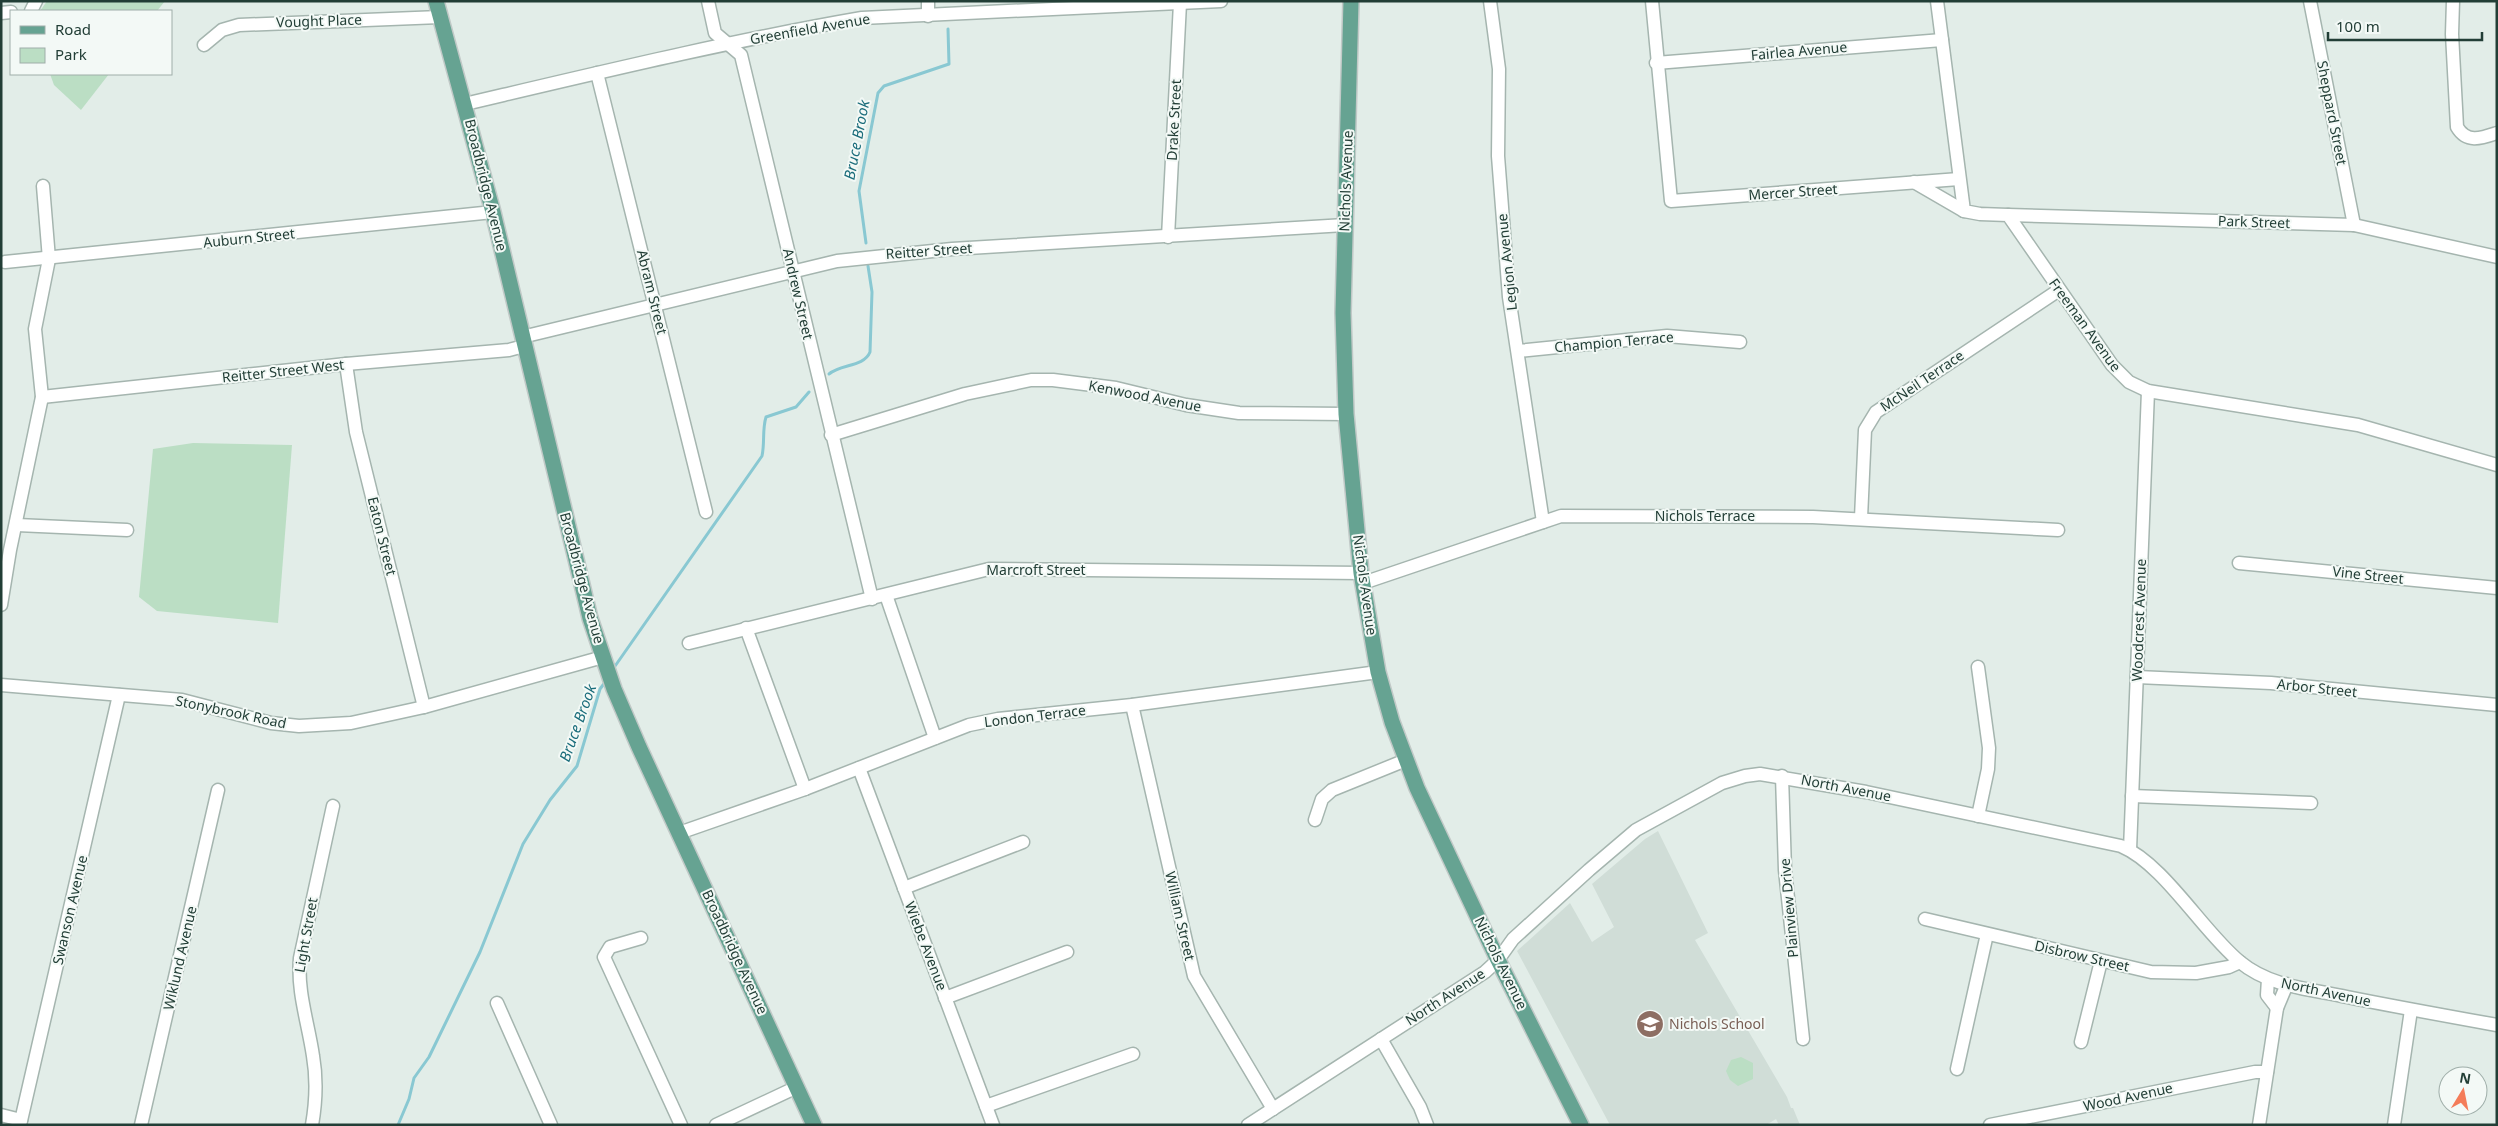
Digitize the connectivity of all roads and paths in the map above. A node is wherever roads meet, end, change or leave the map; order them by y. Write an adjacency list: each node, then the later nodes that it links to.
1 (436, 1): 14 (main road, Broadbridge Avenue)
2 (708, 1): 16 (street, Andrew Street)
3 (928, 1): 13 (street)
4 (1221, 1): 12 (street, Greenfield Avenue)
5 (1351, 1): 28 (main road, Nichols Avenue)
6 (1490, 1): 39 (street, Legion Avenue)
7 (1652, 1): 18 (street)
8 (1937, 1): 15 (street)
9 (2310, 1): 29 (street, Sheppard Street)
10 (2453, 1): 21 (street)
11 (1130, 3): 12 (street, Greenfield Avenue); 13 (street, Greenfield Avenue)
12 (1180, 3): 30 (street, Drake Street)
13 (928, 16): 16 (street, Greenfield Avenue)
14 (440, 17): 17 (street, Vought Place); 20 (main road, Broadbridge Avenue)
15 (1942, 40): 18 (street, Fairlea Avenue); 22 (street)
16 (729, 44): 19 (street, Greenfield Avenue); 34 (street, Andrew Street)
17 (204, 45)
18 (1656, 63): 23 (street, Mercer Street)
19 (596, 73): 20 (street, Greenfield Avenue); 36 (street, Abram Street)
20 (465, 104): 26 (main road, Broadbridge Avenue)
21 (2497, 133)
22 (1959, 179): 23 (street, Mercer Street); 25 (street)
23 (1914, 182): 25 (street)
24 (43, 186): 32 (street)
25 (1964, 211): 27 (street)
26 (493, 212): 32 (street, Auburn Street); 37 (main road, Broadbridge Avenue)
27 (2008, 215): 29 (street, Park Street); 35 (street, Freeman Avenue)
28 (1345, 224): 30 (street, Reitter Street); 43 (main road, Nichols Avenue)
29 (2354, 225): 31 (street, Park Street)
30 (1168, 237): 34 (street, Reitter Street)
31 (2497, 257)
32 (49, 259): 33 (street, Auburn Street); 42 (street)
33 (6, 262)
34 (793, 272): 36 (street, Reitter Street); 44 (street, Andrew Street)
35 (2059, 290): 41 (street, Freeman Avenue); 47 (street, McNeil Terrace)
36 (656, 304): 37 (street, Reitter Street); 46 (street, Abram Street)
37 (523, 342): 40 (street, Reitter Street West); 60 (main road, Broadbridge Avenue)
38 (1740, 342): 39 (street, Champion Terrace)
39 (1518, 351): 48 (street, Legion Avenue)
40 (346, 364): 42 (street, Reitter Street West); 68 (street, Eaton Street)
41 (2148, 391): 45 (street, Freeman Avenue); 63 (street, Woodcrest Avenue)
42 (42, 397): 49 (street)
43 (1346, 414): 44 (street, Kenwood Avenue); 53 (main road, Nichols Avenue)
44 (831, 435): 56 (street, Andrew Street)
45 (2497, 465)
46 (706, 512)
47 (1861, 518): 48 (street, Nichols Terrace); 51 (street, Nichols Terrace)
48 (1542, 522): 53 (street, Nichols Terrace)
49 (17, 524): 50 (street); 57 (street)
50 (127, 530)
51 (2058, 530)
52 (2239, 563): 54 (street, Vine Street)
53 (1362, 578): 55 (street, Marcroft Street); 62 (main road, Nichols Avenue)
54 (2497, 588)
55 (886, 596): 56 (street, Marcroft Street); 69 (street)
56 (872, 599): 58 (street, Marcroft Street)
57 (1, 605)
58 (746, 628): 59 (street, Marcroft Street); 73 (street)
59 (689, 643)
60 (604, 662): 68 (street, Stonybrook Road); 80 (main road, Broadbridge Avenue)
61 (1978, 667): 78 (street)
62 (1378, 672): 66 (street, London Terrace); 70 (main road, Nichols Avenue)
63 (2136, 677): 67 (street, Arbor Street); 75 (street, Woodcrest Avenue)
64 (1, 686): 65 (street, Stonybrook Road)
65 (119, 694): 68 (street, Stonybrook Road); 108 (street, Swanson Avenue)
66 (1132, 704): 69 (street, London Terrace); 106 (street, William Street)
67 (2497, 705)
68 (424, 707)
69 (936, 738): 71 (street, London Terrace)
70 (1406, 760): 79 (street); 88 (main road, Nichols Avenue)
71 (859, 768): 73 (street, London Terrace); 83 (street, Wiebe Avenue)
72 (1782, 776): 78 (street, North Avenue); 88 (street, North Avenue); 99 (street, Plainview Drive)
73 (806, 788): 80 (street, London Terrace)
74 (218, 790): 109 (street, Wiklund Avenue)
75 (2132, 796): 76 (street); 82 (street, Woodcrest Avenue)
76 (2311, 803)
77 (333, 806): 110 (street, Light Street)
78 (1978, 816): 82 (street, North Avenue)
79 (1315, 820)
80 (679, 833): 104 (main road, Broadbridge Avenue)
81 (1023, 842): 83 (street)
82 (2130, 850): 90 (street, North Avenue)
83 (904, 888): 93 (street, Wiebe Avenue)
84 (1925, 919): 85 (street, Disbrow Street)
85 (1987, 934): 89 (street, Disbrow Street); 102 (street)
86 (641, 938): 112 (street)
87 (1067, 952): 93 (street)
88 (1498, 960): 98 (street, North Avenue); 118 (main road, Nichols Avenue)
89 (2101, 961): 90 (street, Disbrow Street); 100 (street)
90 (2240, 962): 91 (street, North Avenue)
91 (2268, 979): 92 (street, North Avenue); 95 (street)
92 (2287, 984): 95 (street); 96 (street, North Avenue)
93 (946, 998): 105 (street, Wiebe Avenue)
94 (497, 1003): 111 (street)
95 (2277, 1008): 103 (street)
96 (2411, 1010): 97 (street, North Avenue); 121 (street)
97 (2497, 1025)
98 (1382, 1039): 106 (street, North Avenue); 117 (street)
99 (1803, 1039)
100 (2082, 1042)
101 (1134, 1054): 105 (street)
102 (1957, 1069)
103 (2267, 1072): 119 (street, Wood Avenue); 120 (street)
104 (797, 1087): 113 (street); 114 (main road, Broadbridge Avenue)
105 (986, 1106): 115 (street, Wiebe Avenue)
106 (1273, 1109): 116 (street, North Avenue)
107 (1, 1115): 108 (street)
108 (21, 1122)
109 (141, 1125)
110 (312, 1125)
111 (551, 1125)
112 (681, 1125)
113 (716, 1125)
114 (814, 1125)
115 (993, 1125)
116 (1248, 1125)
117 (1426, 1125)
118 (1581, 1125)
119 (1990, 1125)
120 (2259, 1125)
121 (2394, 1125)

